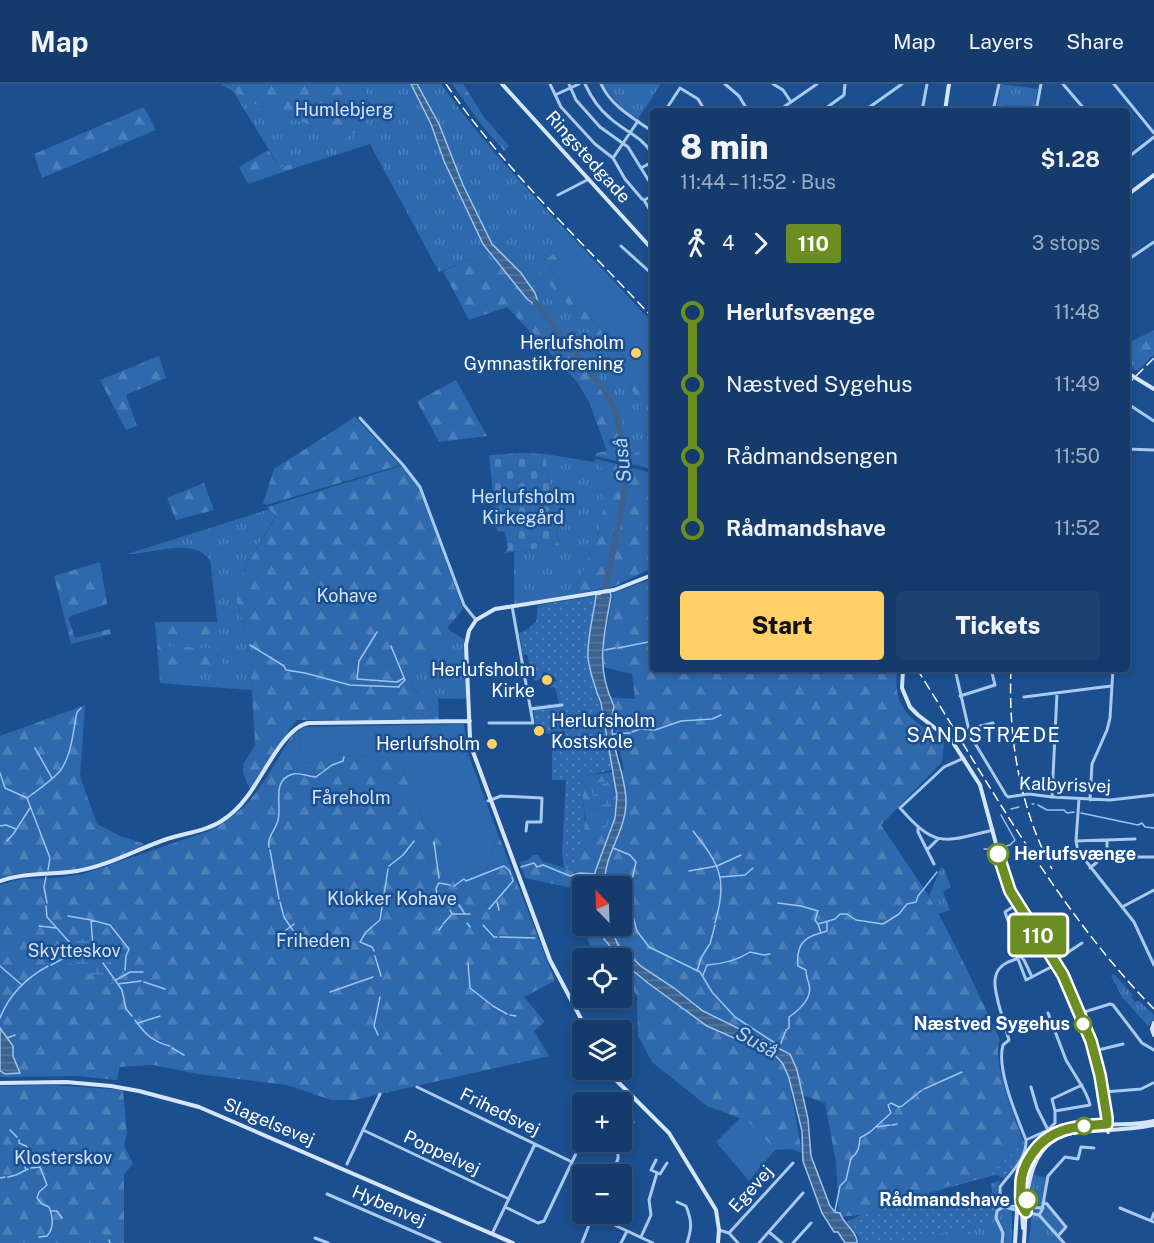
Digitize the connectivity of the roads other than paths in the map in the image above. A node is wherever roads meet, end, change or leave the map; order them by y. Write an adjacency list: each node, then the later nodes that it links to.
1 (502, 84): 42 (street, Ringstedgade)
2 (550, 84): 18 (street)
3 (579, 84): 17 (street)
4 (585, 84): 33 (street)
5 (601, 84): 31 (street)
6 (725, 84): 22 (street)
7 (774, 84): 19 (street)
8 (817, 84): 19 (street)
9 (845, 84): 24 (street)
10 (902, 84): 25 (street)
11 (927, 84): 26 (street)
12 (949, 84): 27 (street)
13 (999, 84): 28 (street)
14 (1041, 84): 29 (street)
15 (1063, 84): 30 (street)
16 (1114, 84): 34 (street)
17 (569, 86): 18 (street); 35 (street)
18 (555, 95): 38 (street)
19 (791, 102): 23 (street)
20 (666, 108): 21 (street)
21 (703, 108)
22 (746, 108)
23 (784, 108)
24 (826, 108)
25 (871, 108)
26 (923, 108)
27 (945, 108)
28 (994, 108)
29 (1037, 108)
30 (1083, 108)
31 (638, 121): 32 (street); 33 (street)
32 (650, 130)
33 (631, 133): 35 (street); 36 (street)
34 (1154, 135): 37 (street)
35 (623, 144): 38 (street); 40 (street)
36 (650, 150)
37 (1130, 156)
38 (614, 158): 47 (street)
39 (650, 163): 40 (street)
40 (641, 168): 43 (street)
41 (1154, 175): 44 (street)
42 (589, 179): 45 (street); 51 (street, Ringstedgade)
43 (650, 183)
44 (1130, 193)
45 (558, 195)
46 (650, 199): 47 (street)
47 (645, 202): 48 (street)
48 (650, 211)
49 (1154, 242): 52 (street)
50 (621, 246): 53 (street)
51 (650, 247)
52 (1130, 258)
53 (650, 272)
54 (1130, 374): 55 (street)
55 (1154, 389)
56 (1130, 405): 58 (street)
57 (360, 418): 63 (street)
58 (1154, 421)
59 (1130, 449): 60 (street)
60 (1154, 450)
61 (650, 575): 62 (street)
62 (512, 606): 63 (street); 73 (street)
63 (476, 620): 74 (street)
64 (903, 672): 78 (street)
65 (956, 672): 70 (street, Kalbyrisvej)
66 (993, 672): 70 (street)
67 (1113, 672): 68 (street)
68 (1112, 686): 69 (street); 83 (street)
69 (1057, 693): 71 (street); 80 (street)
70 (960, 696): 77 (street, Kalbyrisvej)
71 (1024, 697)
72 (562, 705): 73 (street)
73 (531, 709): 75 (street)
74 (470, 722): 82 (street); 96 (street)
75 (489, 723)
76 (993, 723): 77 (street)
77 (968, 729): 80 (street, Kalbyrisvej)
78 (963, 758): 84 (street); 86 (street)
79 (1154, 795): 83 (street, Kalbyrisvej)
80 (1052, 798): 81 (street, Kalbyrisvej)
81 (1079, 799): 83 (street, Kalbyrisvej); 90 (street)
82 (490, 800): 85 (street); 108 (street)
83 (1090, 800)
84 (918, 828): 87 (street); 91 (street)
85 (526, 831)
86 (993, 831): 87 (street); 98 (street)
87 (938, 838): 91 (street)
88 (1135, 839): 89 (street)
89 (1107, 840): 90 (street); 92 (street)
90 (1076, 841): 95 (street)
91 (927, 850): 94 (street)
92 (1107, 857): 93 (street); 95 (street)
93 (1154, 857)
94 (934, 864)
95 (1090, 868): 99 (street)
96 (0, 881)
97 (1154, 890): 99 (street)
98 (1017, 904): 101 (street); 102 (street)
99 (1122, 907): 103 (street)
100 (1082, 943): 102 (street)
101 (1019, 957): 105 (street); 105 (street); 129 (street)
102 (1056, 962): 104 (street); 105 (street)
103 (1154, 965)
104 (1063, 975): 107 (street); 111 (street)
105 (1032, 977)
106 (1048, 1013): 118 (street)
107 (1081, 1013): 111 (street); 113 (street)
108 (582, 1020)
109 (1154, 1023): 110 (street)
110 (1154, 1035)
111 (1091, 1041): 114 (street)
112 (1123, 1044): 114 (street)
113 (1154, 1050)
114 (1094, 1051): 121 (street)
115 (615, 1080): 154 (street)
116 (0, 1083): 158 (street, Slagelsevej)
117 (1153, 1083): 121 (street)
118 (1082, 1085): 123 (street); 123 (street)
119 (417, 1087): 130 (street, Frihedsvej)
120 (1031, 1088): 127 (street)
121 (1104, 1092): 125 (street)
122 (380, 1095): 126 (street)
123 (1055, 1111): 127 (street)
124 (1154, 1123): 125 (street); 128 (street)
125 (1107, 1124): 128 (street); 147 (street)
126 (363, 1130): 137 (street); 141 (street, Poppelvej)
127 (1048, 1130): 129 (street)
128 (1108, 1131): 147 (street)
129 (1026, 1140): 145 (street)
130 (535, 1144): 134 (street, Frihedsvej); 141 (street)
131 (1094, 1148): 143 (street)
132 (577, 1152): 134 (street)
133 (656, 1160): 138 (street)
134 (572, 1162): 144 (street)
135 (667, 1163): 138 (street)
136 (793, 1163): 157 (street, Egevej)
137 (347, 1164)
138 (657, 1173): 160 (street)
139 (803, 1193): 156 (street)
140 (327, 1194): 163 (street, Hybenvej)
141 (509, 1199): 144 (street)
142 (677, 1202): 168 (street)
143 (1043, 1206): 147 (street); 149 (street); 159 (street)
144 (505, 1207): 158 (street)
145 (1004, 1207): 147 (street); 174 (street)
146 (1120, 1208): 150 (street)
147 (1022, 1209): 149 (street); 175 (street); 176 (street)
148 (1154, 1213): 150 (street)
149 (1039, 1215): 159 (street)
150 (1152, 1221)
151 (811, 1223): 173 (street)
152 (589, 1224): 165 (street)
153 (613, 1224): 155 (street)
154 (720, 1230): 157 (street); 169 (street)
155 (627, 1231): 160 (street); 166 (street)
156 (769, 1232): 171 (street); 172 (street)
157 (729, 1233): 170 (street)
158 (492, 1234): 164 (street, Slagelsevej)
159 (1059, 1236): 177 (street)
160 (641, 1237): 167 (street)
161 (315, 1238): 162 (street)
162 (327, 1243)
163 (440, 1243)
164 (513, 1243)
165 (582, 1243)
166 (621, 1243)
167 (653, 1243)
168 (687, 1243)
169 (718, 1243)
170 (738, 1243)
171 (759, 1243)
172 (782, 1243)
173 (793, 1243)
174 (1002, 1243)
175 (1015, 1243)
176 (1024, 1243)
177 (1064, 1243)

